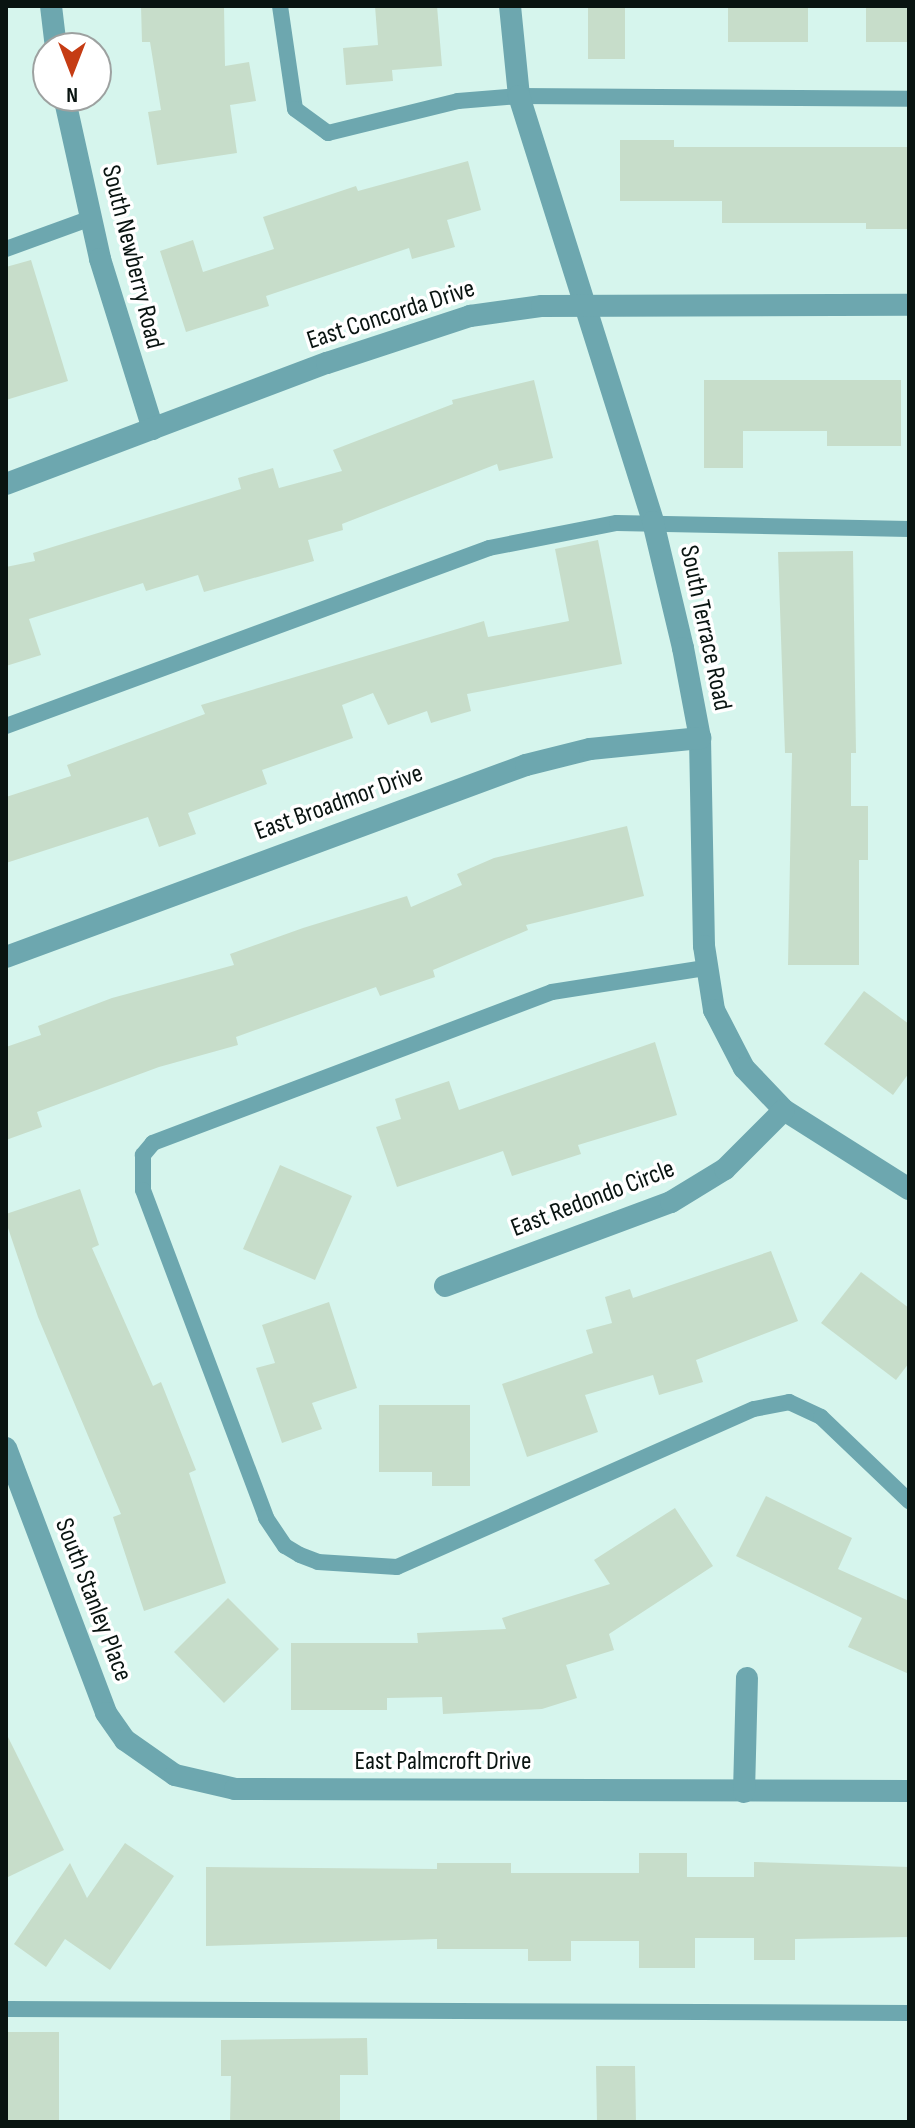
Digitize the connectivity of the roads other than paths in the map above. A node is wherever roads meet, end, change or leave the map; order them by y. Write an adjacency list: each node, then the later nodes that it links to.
1 (51, 6): 4 (street)
2 (280, 6): 5 (lane)
3 (510, 6): 5 (street, South Terrace Road)
4 (54, 32)
5 (519, 96): 6 (lane); 10 (street, South Terrace Road)
6 (909, 99)
7 (68, 112): 8 (street, South Newberry Road)
8 (91, 218): 9 (lane); 12 (street, South Newberry Road)
9 (6, 249)
10 (583, 305): 11 (street, East Concorda Drive); 12 (street, East Concorda Drive); 14 (street, South Terrace Road)
11 (909, 305)
12 (153, 429): 13 (street, East Concorda Drive)
13 (6, 484)
14 (653, 522): 15 (lane); 16 (lane); 17 (street, South Terrace Road)
15 (909, 529)
16 (6, 726)
17 (700, 738): 18 (street, East Broadmor Drive); 19 (street, South Terrace Road)
18 (6, 957)
19 (705, 968): 20 (street, South Terrace Road); 24 (lane)
20 (784, 1110): 21 (street, South Terrace Road); 22 (street, East Redondo Circle)
21 (909, 1189)
22 (445, 1286)
23 (6, 1448): 26 (street, South Stanley Place)
24 (909, 1501)
25 (747, 1678): 28 (street)
26 (148, 1759): 28 (street, East Palmcroft Drive)
27 (909, 1791): 28 (street, East Palmcroft Drive)
28 (744, 1792)
29 (6, 2009): 30 (lane)
30 (909, 2013)

